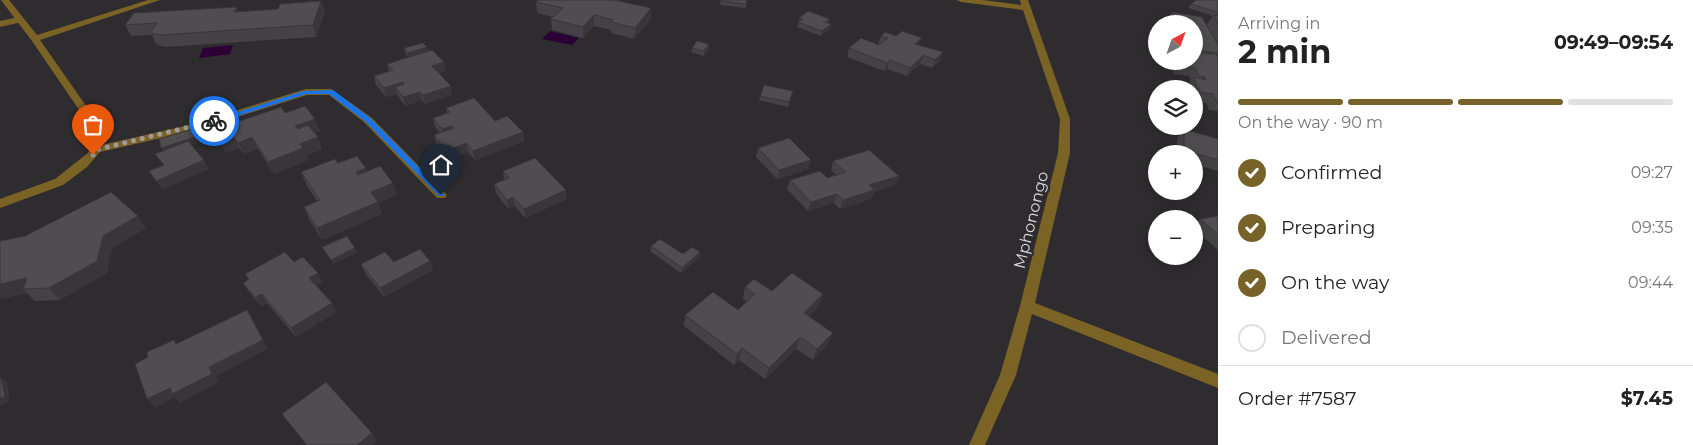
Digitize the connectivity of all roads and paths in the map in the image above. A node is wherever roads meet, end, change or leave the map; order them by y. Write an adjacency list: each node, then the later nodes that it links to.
1 (5, 0): 5 (street)
2 (156, 0): 7 (street)
3 (961, 0): 4 (street)
4 (1026, 4): 11 (street, Mphonongo)
5 (19, 20): 6 (street); 7 (street)
6 (0, 24)
7 (35, 39): 8 (street)
8 (95, 150): 9 (street); 10 (street)
9 (441, 195)
10 (0, 204)
11 (1027, 306): 12 (street); 13 (street, Mphonongo)
12 (1218, 381)
13 (977, 445)

